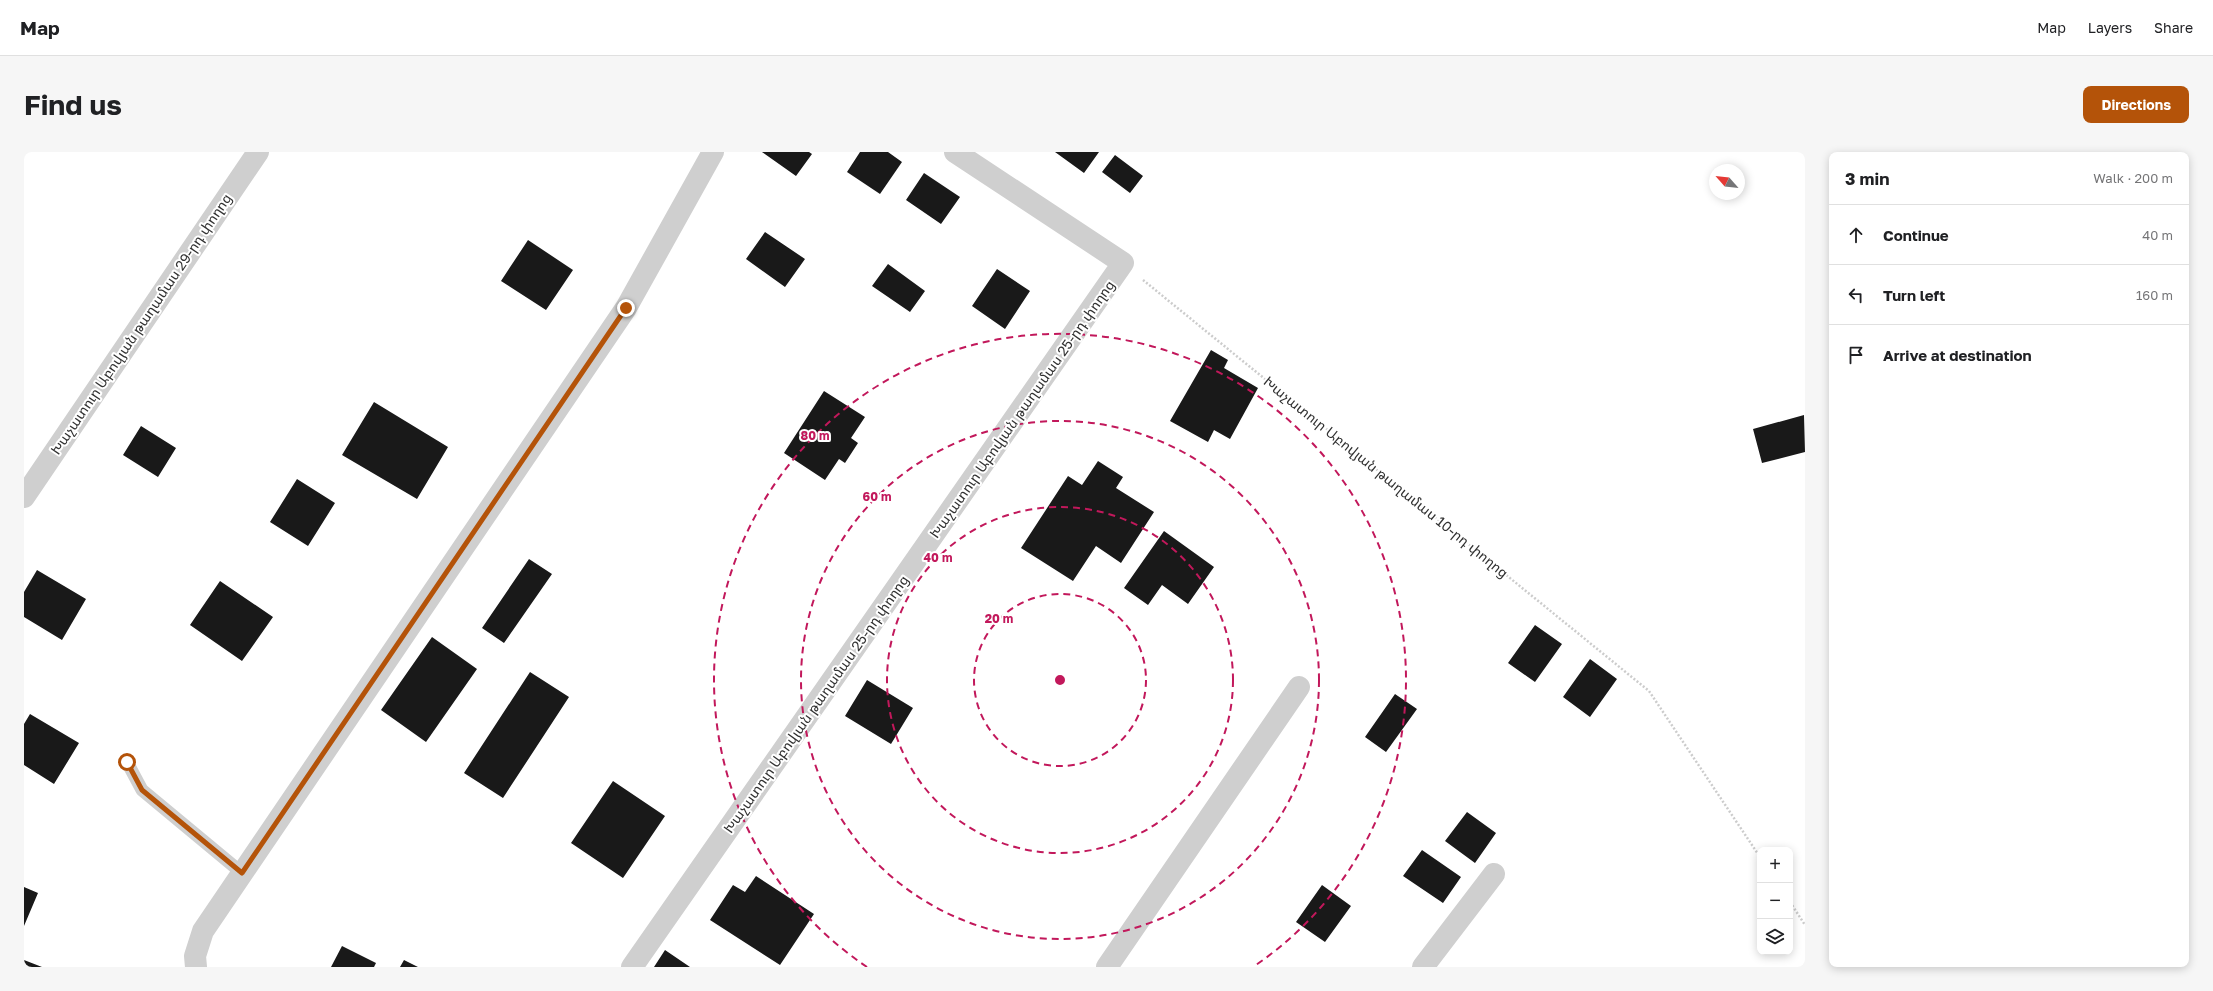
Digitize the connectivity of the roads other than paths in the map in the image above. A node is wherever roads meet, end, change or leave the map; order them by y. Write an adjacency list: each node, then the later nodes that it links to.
1 (258, 152): 4 (street, Խաչատուր Աբովյան թաղամաս 29-րդ փողոց)
2 (713, 152): 7 (street)
3 (955, 152): 10 (street, Խաչատուր Աբովյան թաղամաս 25-րդ փողոց)
4 (24, 497)
5 (1299, 687): 11 (street)
6 (127, 762): 7 (lane)
7 (242, 873): 9 (street)
8 (1494, 874): 12 (street)
9 (196, 967)
10 (632, 967)
11 (1107, 967)
12 (1422, 967)

